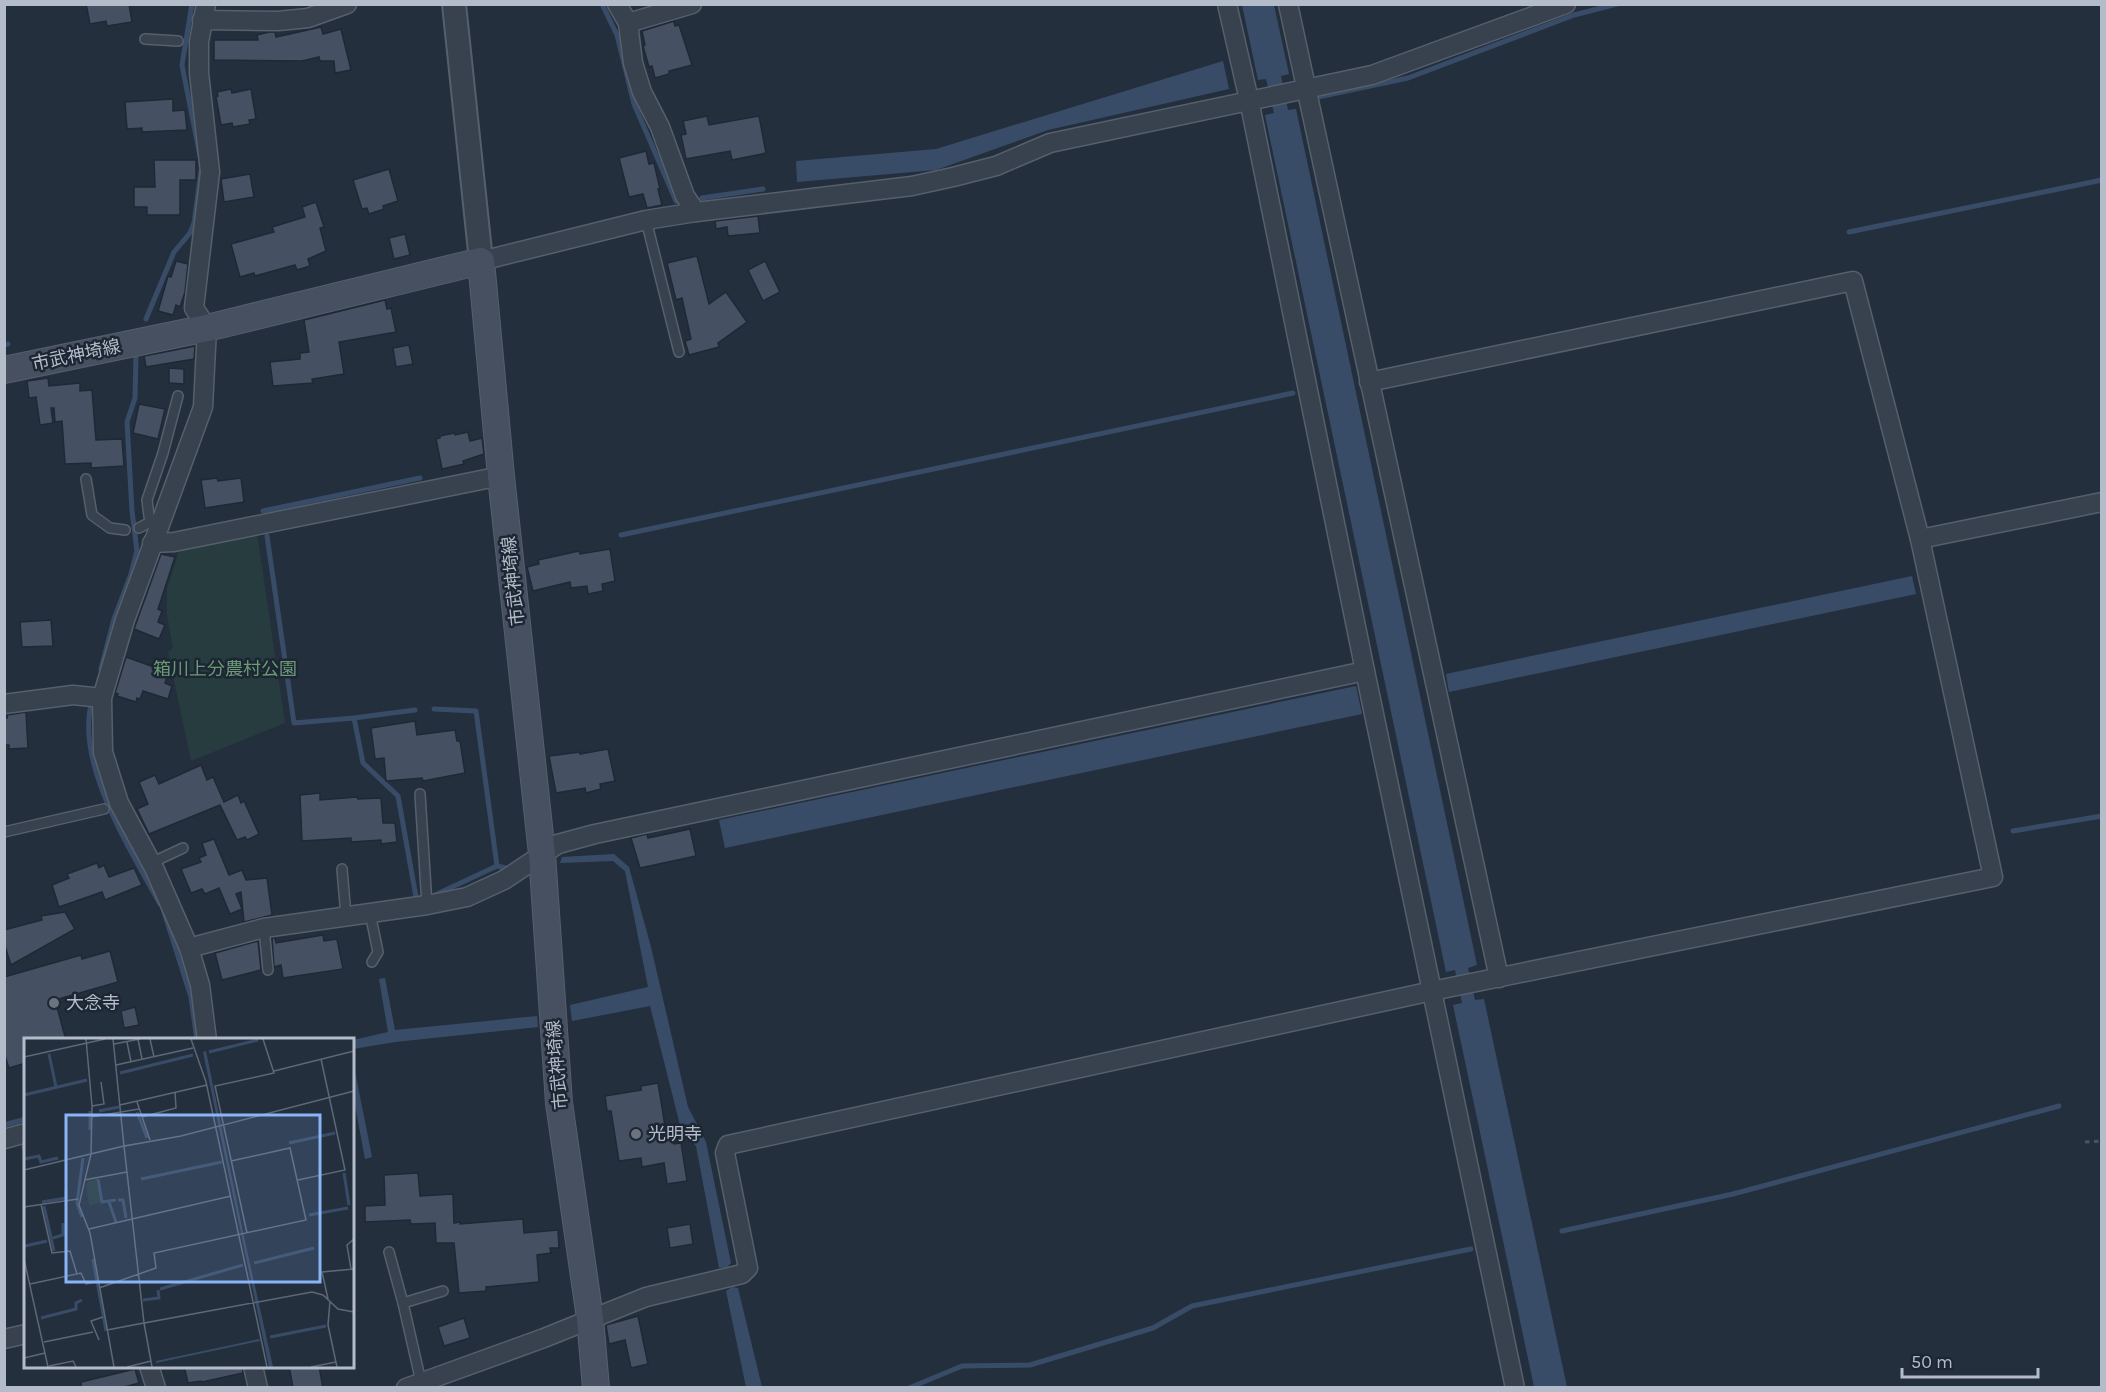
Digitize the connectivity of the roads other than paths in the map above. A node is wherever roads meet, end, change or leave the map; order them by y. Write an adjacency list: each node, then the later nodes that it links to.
1 (347, 4): 8 (street)
2 (453, 4): 17 (street)
3 (617, 4): 10 (street)
4 (692, 4): 10 (street)
5 (1227, 4): 14 (street)
6 (1288, 4): 13 (street)
7 (1566, 4): 13 (street)
8 (307, 11): 9 (street)
9 (204, 12): 18 (street)
10 (628, 23): 15 (street)
11 (145, 39): 12 (lane)
12 (177, 41)
13 (1305, 88): 14 (street); 21 (street)
14 (1249, 100): 15 (street); 29 (street)
15 (696, 212): 16 (street)
16 (646, 220): 17 (street); 19 (lane)
17 (481, 261): 18 (main road, 市武神埼線); 23 (main road, 市武神埼線)
18 (207, 328): 20 (main road, 市武神埼線); 27 (street)
19 (679, 352)
20 (4, 370)
21 (1369, 382): 28 (street); 46 (street)
22 (178, 396): 27 (lane)
23 (501, 476): 27 (street); 36 (main road, 市武神埼線)
24 (86, 479): 26 (lane)
25 (2102, 502): 28 (street)
26 (125, 530)
27 (150, 531): 30 (street)
28 (1920, 539): 46 (street)
29 (1365, 671): 36 (street); 47 (street)
30 (95, 697): 31 (street); 37 (street)
31 (4, 704)
32 (420, 794): 39 (lane)
33 (104, 809): 34 (lane)
34 (4, 832)
35 (183, 848): 37 (lane)
36 (542, 854): 39 (street); 54 (main road, 市武神埼線)
37 (151, 863): 43 (street)
38 (342, 869): 41 (lane)
39 (427, 904): 40 (street)
40 (370, 913): 41 (street); 44 (lane)
41 (346, 916): 42 (street)
42 (264, 928): 43 (street); 45 (lane)
43 (189, 948): 48 (street)
44 (372, 962)
45 (268, 970)
46 (1498, 978): 47 (street)
47 (1432, 991): 54 (street); 64 (street)
48 (207, 1038)
49 (24, 1134): 50 (street)
50 (4, 1139)
51 (389, 1252): 53 (lane)
52 (443, 1291): 53 (lane)
53 (403, 1303): 59 (lane)
54 (590, 1318): 59 (street); 63 (main road, 市武神埼線)
55 (24, 1334): 56 (street)
56 (4, 1339)
57 (150, 1368): 61 (street)
58 (253, 1368): 60 (street)
59 (413, 1385)
60 (258, 1387): 62 (street)
61 (156, 1388)
62 (253, 1388)
63 (596, 1388)
64 (1515, 1388)

